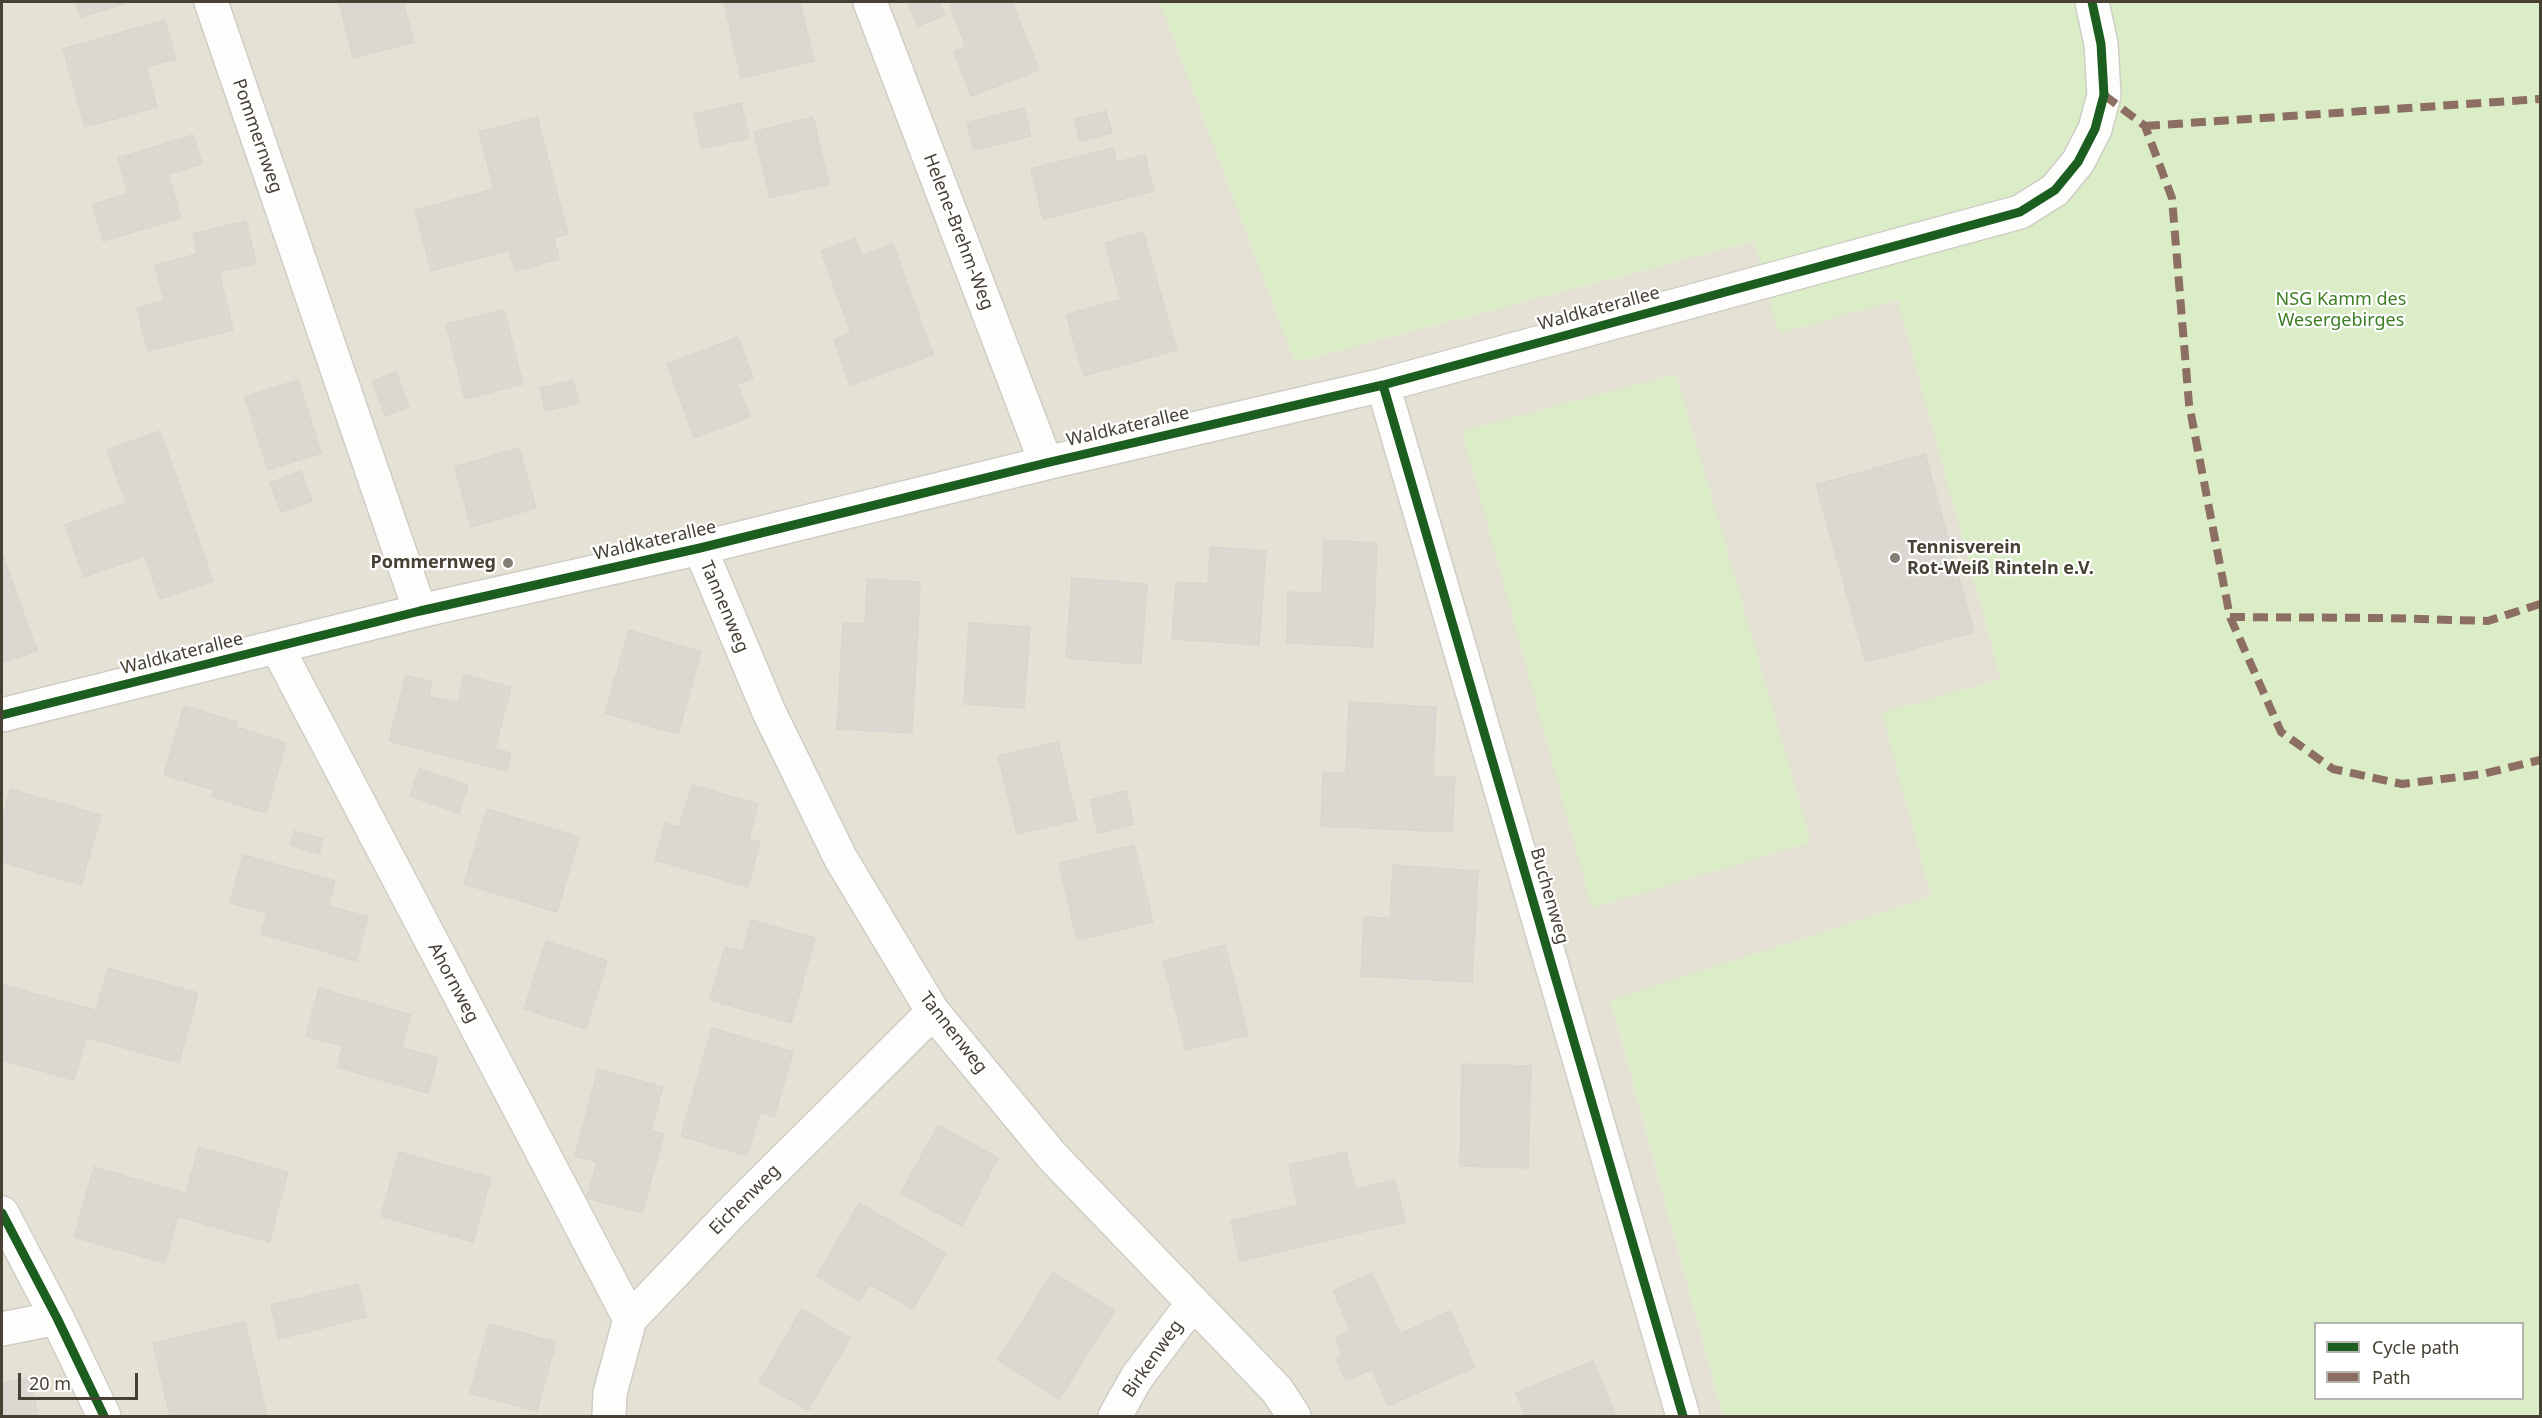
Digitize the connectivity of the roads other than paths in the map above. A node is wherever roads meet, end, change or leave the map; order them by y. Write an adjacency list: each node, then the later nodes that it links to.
1 (211, 2): 7 (street, Pommernweg)
2 (870, 2): 5 (street, Helene-Brehm-Weg)
3 (2092, 2): 4 (street, Waldkaterallee)
4 (1383, 385): 5 (street, Waldkaterallee); 20 (street, Buchenweg)
5 (1046, 463): 6 (street, Waldkaterallee)
6 (700, 548): 7 (street, Waldkaterallee); 10 (street, Tannenweg)
7 (420, 611): 8 (street, Waldkaterallee)
8 (277, 647): 9 (street, Waldkaterallee); 14 (street, Ahornweg)
9 (2, 715)
10 (933, 1012): 12 (street, Tannenweg); 14 (street, Eichenweg)
11 (2, 1213): 13 (street)
12 (1193, 1303): 18 (street, Birkenweg); 19 (street, Tannenweg)
13 (57, 1318): 15 (street); 16 (street)
14 (630, 1319): 17 (street, Eichenweg)
15 (2, 1329)
16 (104, 1416)
17 (609, 1416)
18 (1114, 1416)
19 (1294, 1416)
20 (1683, 1416)

